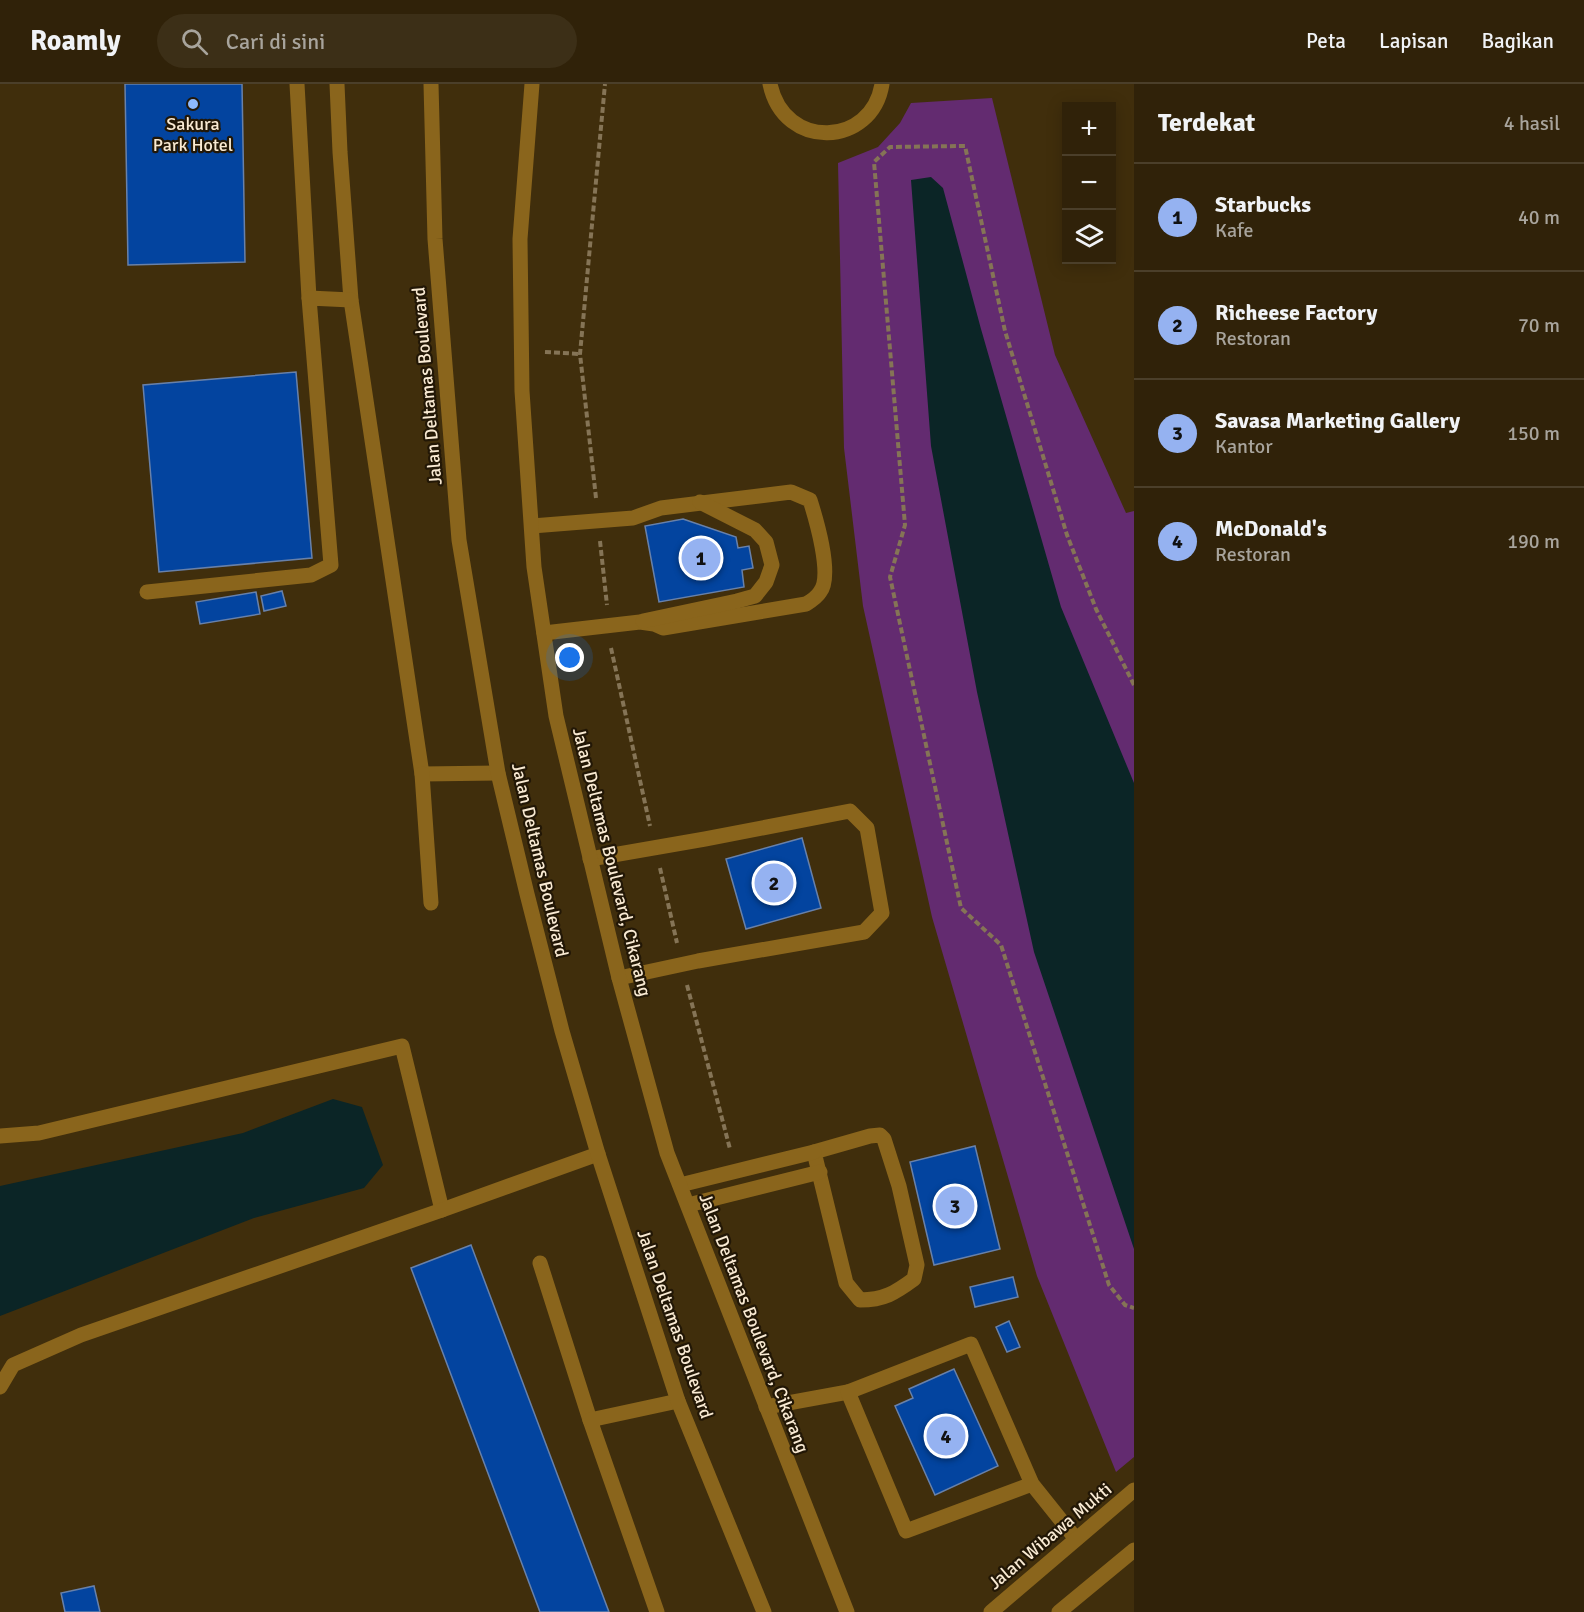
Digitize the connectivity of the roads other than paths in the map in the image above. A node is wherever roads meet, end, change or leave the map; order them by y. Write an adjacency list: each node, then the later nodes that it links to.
1 (297, 84): 7 (street)
2 (337, 84): 8 (street)
3 (431, 84): 14 (street, Jalan Deltamas Boulevard)
4 (532, 84): 10 (street, Jalan Deltamas Boulevard, Cikarang)
5 (770, 84): 6 (street)
6 (882, 84)
7 (309, 298): 8 (street); 11 (street)
8 (351, 300): 15 (street)
9 (700, 502): 10 (street); 12 (street); 12 (street)
10 (532, 526): 13 (street, Jalan Deltamas Boulevard, Cikarang)
11 (147, 592)
12 (640, 622): 13 (street)
13 (544, 633): 16 (street, Jalan Deltamas Boulevard, Cikarang)
14 (498, 773): 15 (street); 21 (street, Jalan Deltamas Boulevard)
15 (422, 774): 17 (street)
16 (590, 859): 18 (street, Jalan Deltamas Boulevard, Cikarang); 18 (street)
17 (431, 903)
18 (619, 978): 23 (street, Jalan Deltamas Boulevard, Cikarang)
19 (0, 1136): 25 (street)
20 (814, 1152): 22 (street); 22 (street); 23 (street)
21 (598, 1154): 25 (street); 29 (street, Jalan Deltamas Boulevard)
22 (820, 1172): 24 (street)
23 (680, 1185): 24 (street, Jalan Deltamas Boulevard, Cikarang)
24 (688, 1205): 30 (street, Jalan Deltamas Boulevard, Cikarang)
25 (442, 1210): 27 (street)
26 (540, 1263): 31 (street)
27 (0, 1387)
28 (848, 1392): 30 (street); 32 (street); 32 (street)
29 (678, 1401): 31 (street); 37 (street, Jalan Deltamas Boulevard)
30 (766, 1407): 38 (street, Jalan Deltamas Boulevard, Cikarang)
31 (590, 1419): 36 (street)
32 (1032, 1484): 34 (street)
33 (1134, 1490): 34 (street, Jalan Wibawa Mukti)
34 (1076, 1539): 39 (street, Jalan Wibawa Mukti)
35 (1134, 1550): 40 (street)
36 (657, 1612)
37 (764, 1612)
38 (847, 1612)
39 (991, 1612)
40 (1059, 1612)

